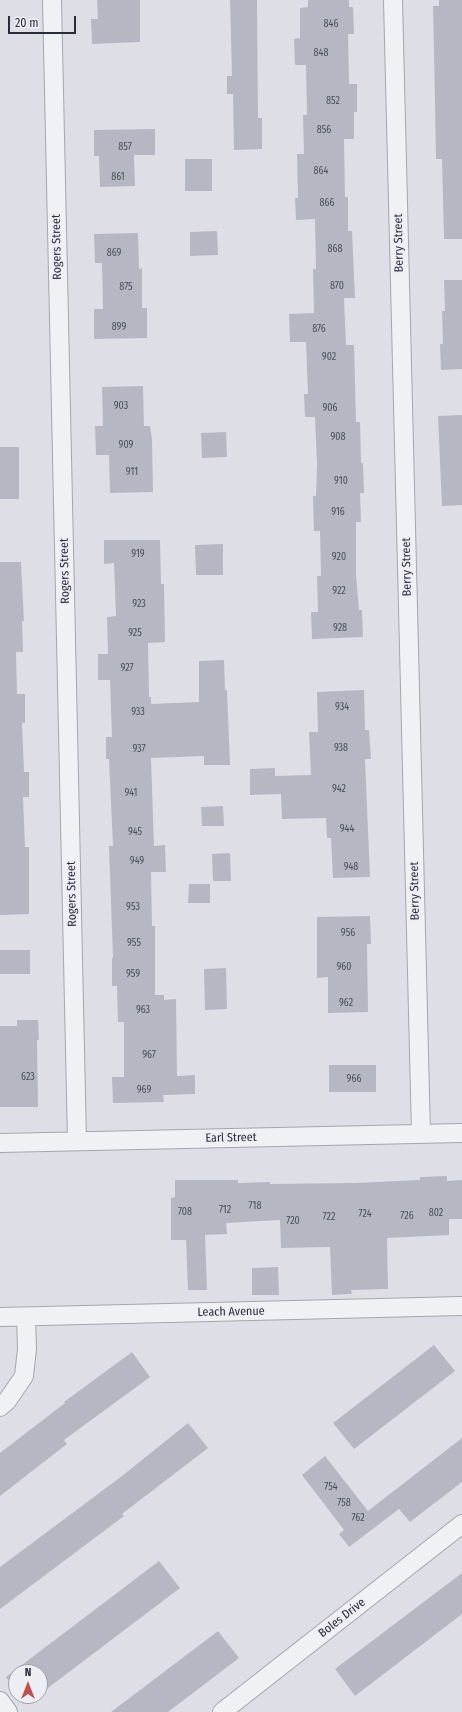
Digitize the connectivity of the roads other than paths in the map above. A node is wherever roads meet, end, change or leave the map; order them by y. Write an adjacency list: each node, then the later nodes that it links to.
1 (52, 0): 5 (street, Rogers Street)
2 (394, 0): 4 (street, Berry Street)
3 (462, 1132): 4 (street, Earl Street)
4 (421, 1134): 5 (street, Earl Street)
5 (77, 1141): 6 (street, Earl Street)
6 (0, 1143)
7 (462, 1306): 9 (street, Leach Avenue)
8 (0, 1317): 9 (street, Leach Avenue)
9 (26, 1317): 10 (street)
10 (0, 1407)
11 (462, 1524): 14 (street, Boles Drive)
12 (0, 1701): 13 (street)
13 (8, 1712)
14 (222, 1712)

